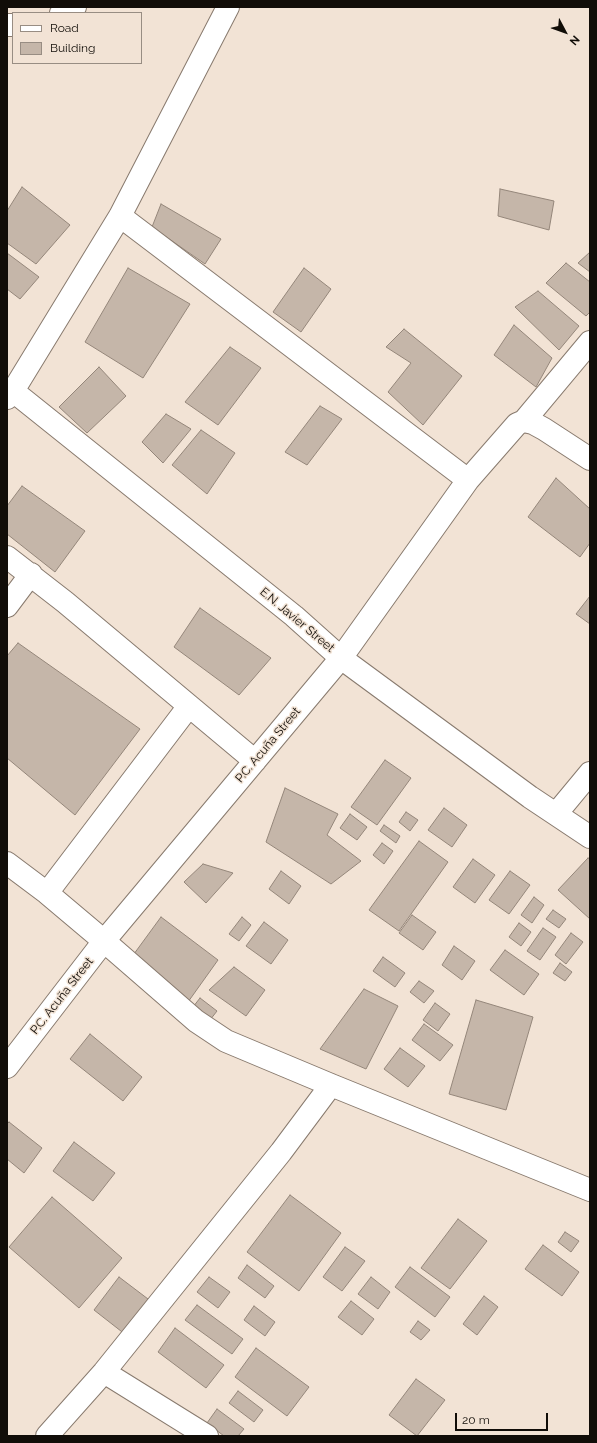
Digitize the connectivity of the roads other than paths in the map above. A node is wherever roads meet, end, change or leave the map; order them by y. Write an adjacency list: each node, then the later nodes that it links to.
1 (75, 7): 3 (street)
2 (228, 7): 4 (street)
3 (63, 12)
4 (120, 216): 6 (street); 9 (street)
5 (590, 342): 7 (street, P.C. Acuña Street)
6 (10, 395): 13 (street, E.N. Javier Street)
7 (524, 421): 8 (street); 9 (street, P.C. Acuña Street)
8 (590, 459)
9 (468, 480): 13 (street, P.C. Acuña Street)
10 (7, 557): 11 (street)
11 (31, 574): 12 (street); 14 (street)
12 (7, 606)
13 (341, 658): 15 (street, P.C. Acuña Street); 17 (street, E.N. Javier Street)
14 (189, 706): 15 (street); 20 (street)
15 (256, 761): 21 (street, P.C. Acuña Street)
16 (590, 773): 17 (street)
17 (556, 814): 18 (street, E.N. Javier Street)
18 (590, 837)
19 (7, 863): 20 (street)
20 (47, 893): 21 (street)
21 (104, 941): 22 (street, P.C. Acuña Street); 23 (street)
22 (7, 1067)
23 (331, 1085): 24 (street); 25 (street)
24 (590, 1190)
25 (104, 1372): 26 (street); 27 (street)
26 (47, 1436)
27 (207, 1436)

